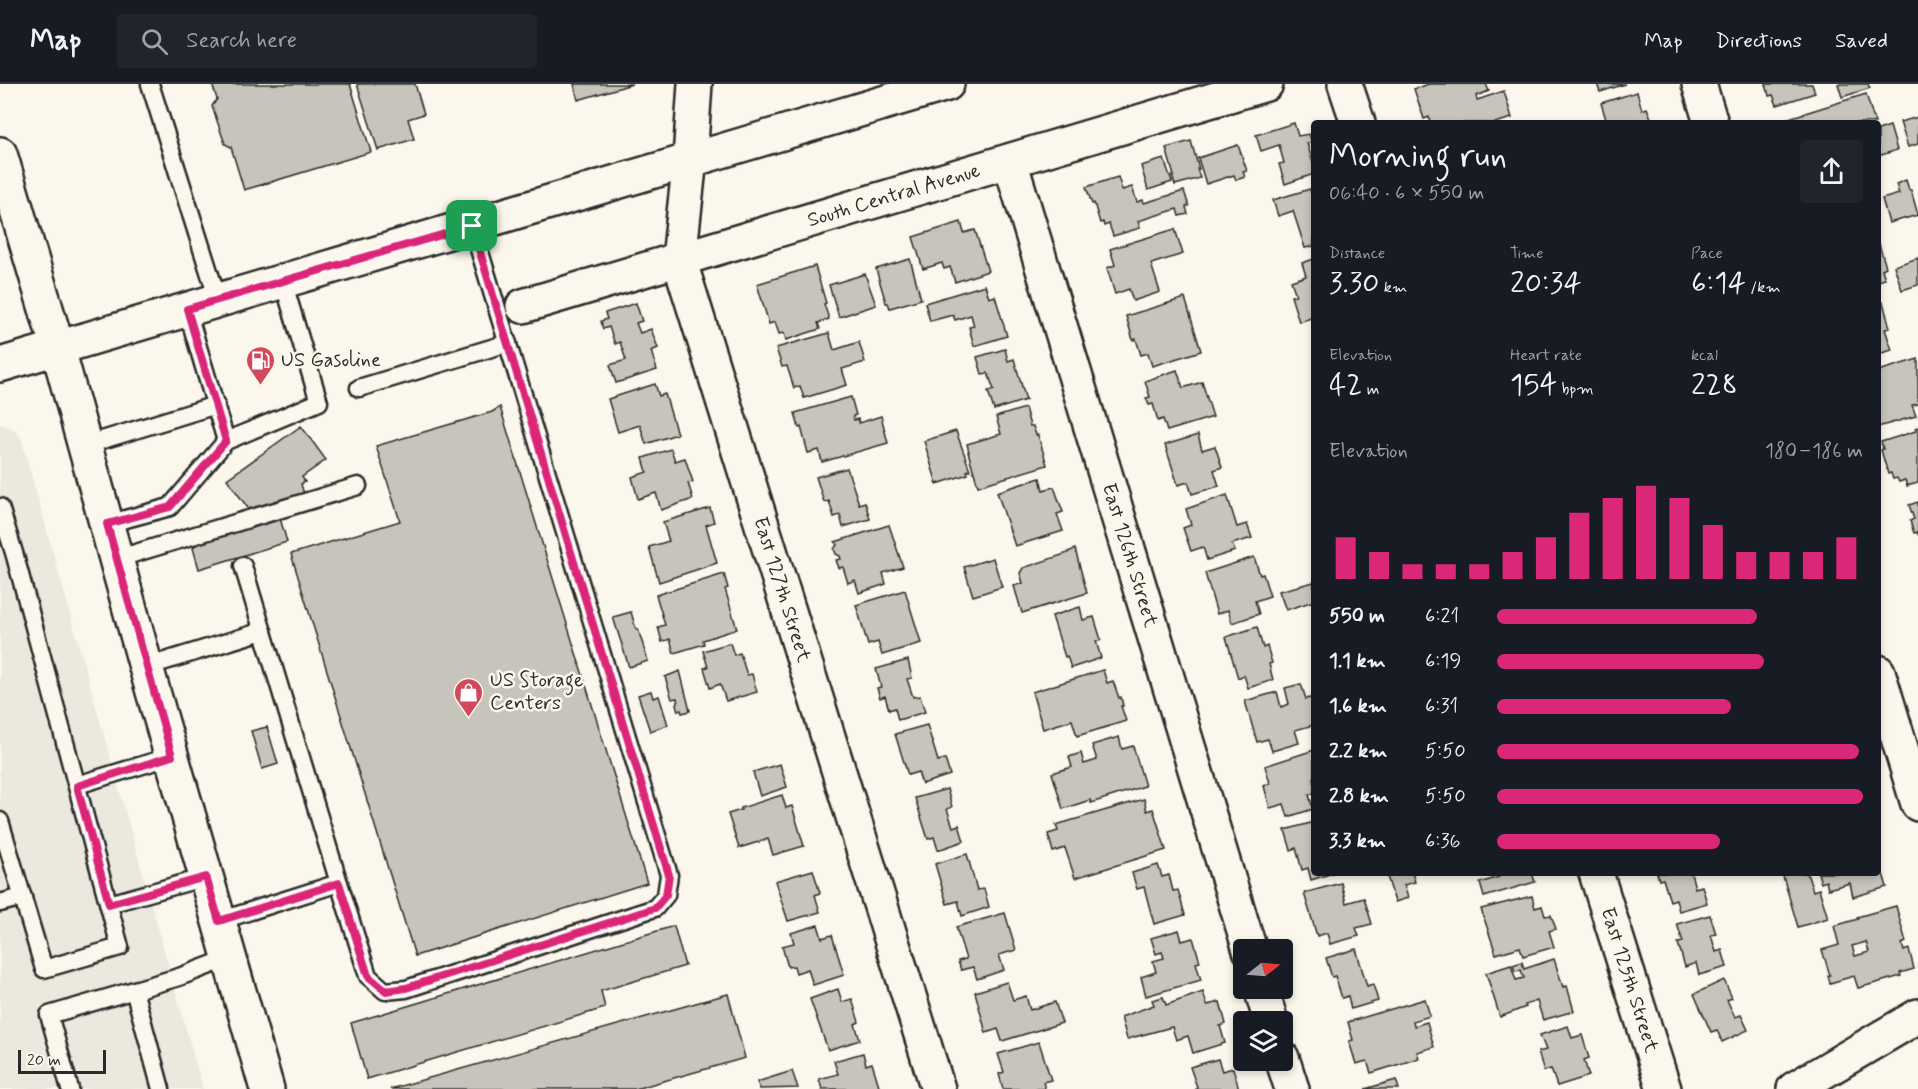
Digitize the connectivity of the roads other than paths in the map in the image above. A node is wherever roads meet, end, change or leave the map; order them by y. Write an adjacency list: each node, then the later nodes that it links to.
1 (150, 84): 15 (lane)
2 (695, 84): 10 (street, East 127th Street)
3 (946, 84): 10 (street)
4 (1266, 84): 11 (street, South Central Avenue)
5 (1345, 84): 7 (street)
6 (1699, 84): 8 (street)
7 (1357, 120)
8 (1710, 120)
9 (0, 154): 19 (street)
10 (690, 159): 12 (street); 13 (street, East 127th Street)
11 (1010, 161): 13 (street, South Central Avenue); 44 (street, East 126th Street)
12 (472, 226): 14 (street); 18 (lane)
13 (679, 259): 16 (street, South Central Avenue); 52 (street, East 127th Street)
14 (283, 280): 15 (street); 23 (lane)
15 (218, 300): 17 (street)
16 (523, 306)
17 (187, 309): 19 (street); 22 (lane)
18 (508, 343): 21 (lane); 39 (lane)
19 (58, 349): 20 (street); 24 (street)
20 (0, 365)
21 (359, 388)
22 (216, 405): 23 (lane); 24 (lane)
23 (226, 441): 27 (lane)
24 (86, 446): 27 (street)
25 (358, 486): 28 (lane)
26 (0, 507): 34 (lane)
27 (107, 524): 28 (street)
28 (117, 559): 31 (street)
29 (243, 566): 30 (lane)
30 (263, 631): 31 (lane); 39 (lane)
31 (146, 667): 33 (street)
32 (1881, 682): 35 (street)
33 (172, 756): 34 (lane); 38 (street)
34 (77, 786): 42 (lane)
35 (1918, 804)
36 (0, 821): 40 (lane)
37 (1597, 876): 54 (street, East 125th Street)
38 (206, 877): 42 (lane); 43 (street)
39 (339, 883): 43 (lane)
40 (23, 897): 41 (lane); 42 (lane)
41 (0, 903)
42 (109, 904)
43 (219, 921): 45 (street)
44 (1247, 939)
45 (229, 958): 46 (lane); 51 (street)
46 (134, 990): 49 (lane); 50 (lane)
47 (1918, 1016): 55 (street)
48 (1286, 1071): 53 (street)
49 (70, 1089)
50 (162, 1089)
51 (267, 1089)
52 (938, 1089)
53 (1292, 1089)
54 (1664, 1089)
55 (1794, 1089)

